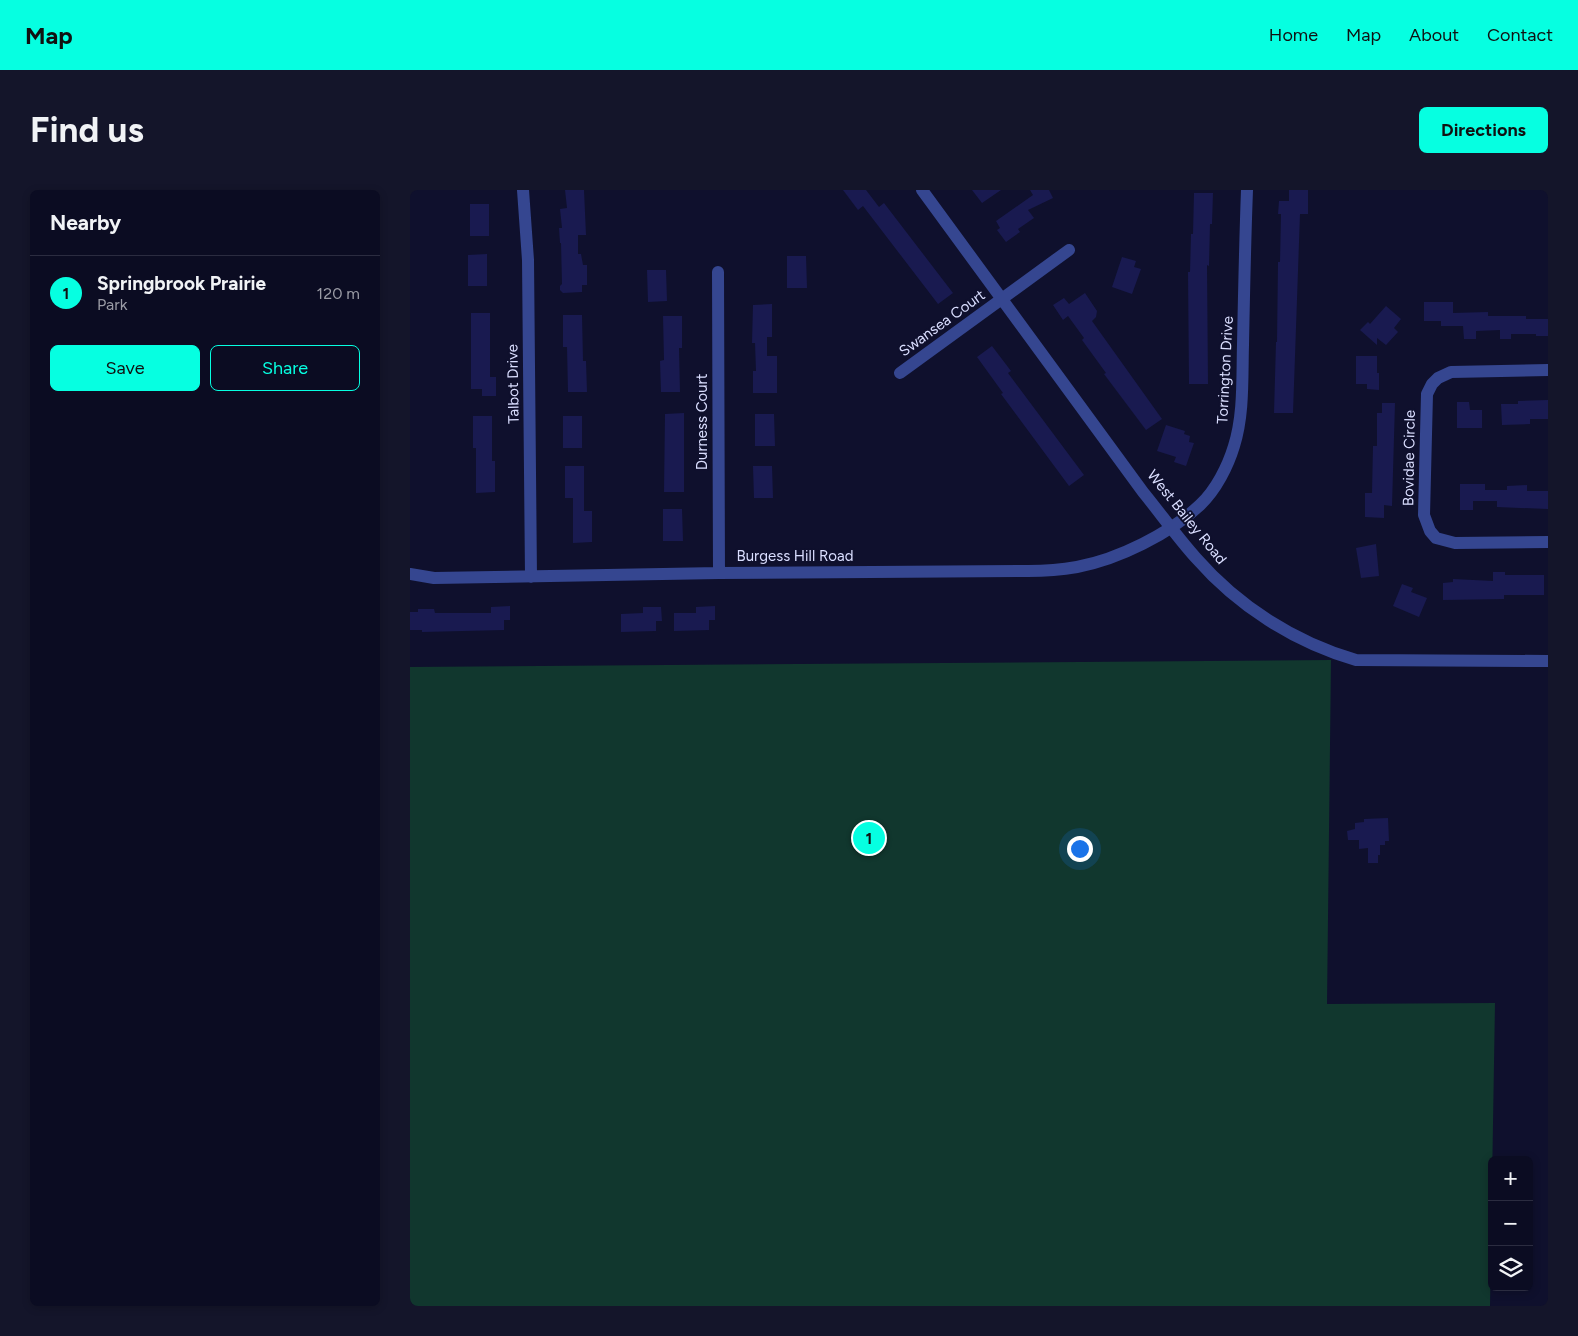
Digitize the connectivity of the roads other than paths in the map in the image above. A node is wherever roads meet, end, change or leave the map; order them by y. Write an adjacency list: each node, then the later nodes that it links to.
1 (523, 190): 13 (street, Talbot Drive)
2 (922, 190): 6 (street, West Bailey Road)
3 (1247, 190): 9 (street, Torrington Drive)
4 (1069, 250): 6 (street, Swansea Court)
5 (718, 272): 11 (street, Durness Court)
6 (1003, 299): 8 (street, Swansea Court); 9 (street, West Bailey Road)
7 (1548, 370): 10 (street, Bovidae Circle)
8 (900, 373)
9 (1171, 527): 11 (street, Burgess Hill Road); 14 (street, West Bailey Road)
10 (1548, 542)
11 (719, 573): 13 (street, Burgess Hill Road)
12 (410, 574): 13 (street, Burgess Hill Road)
13 (531, 577)
14 (1548, 660)

